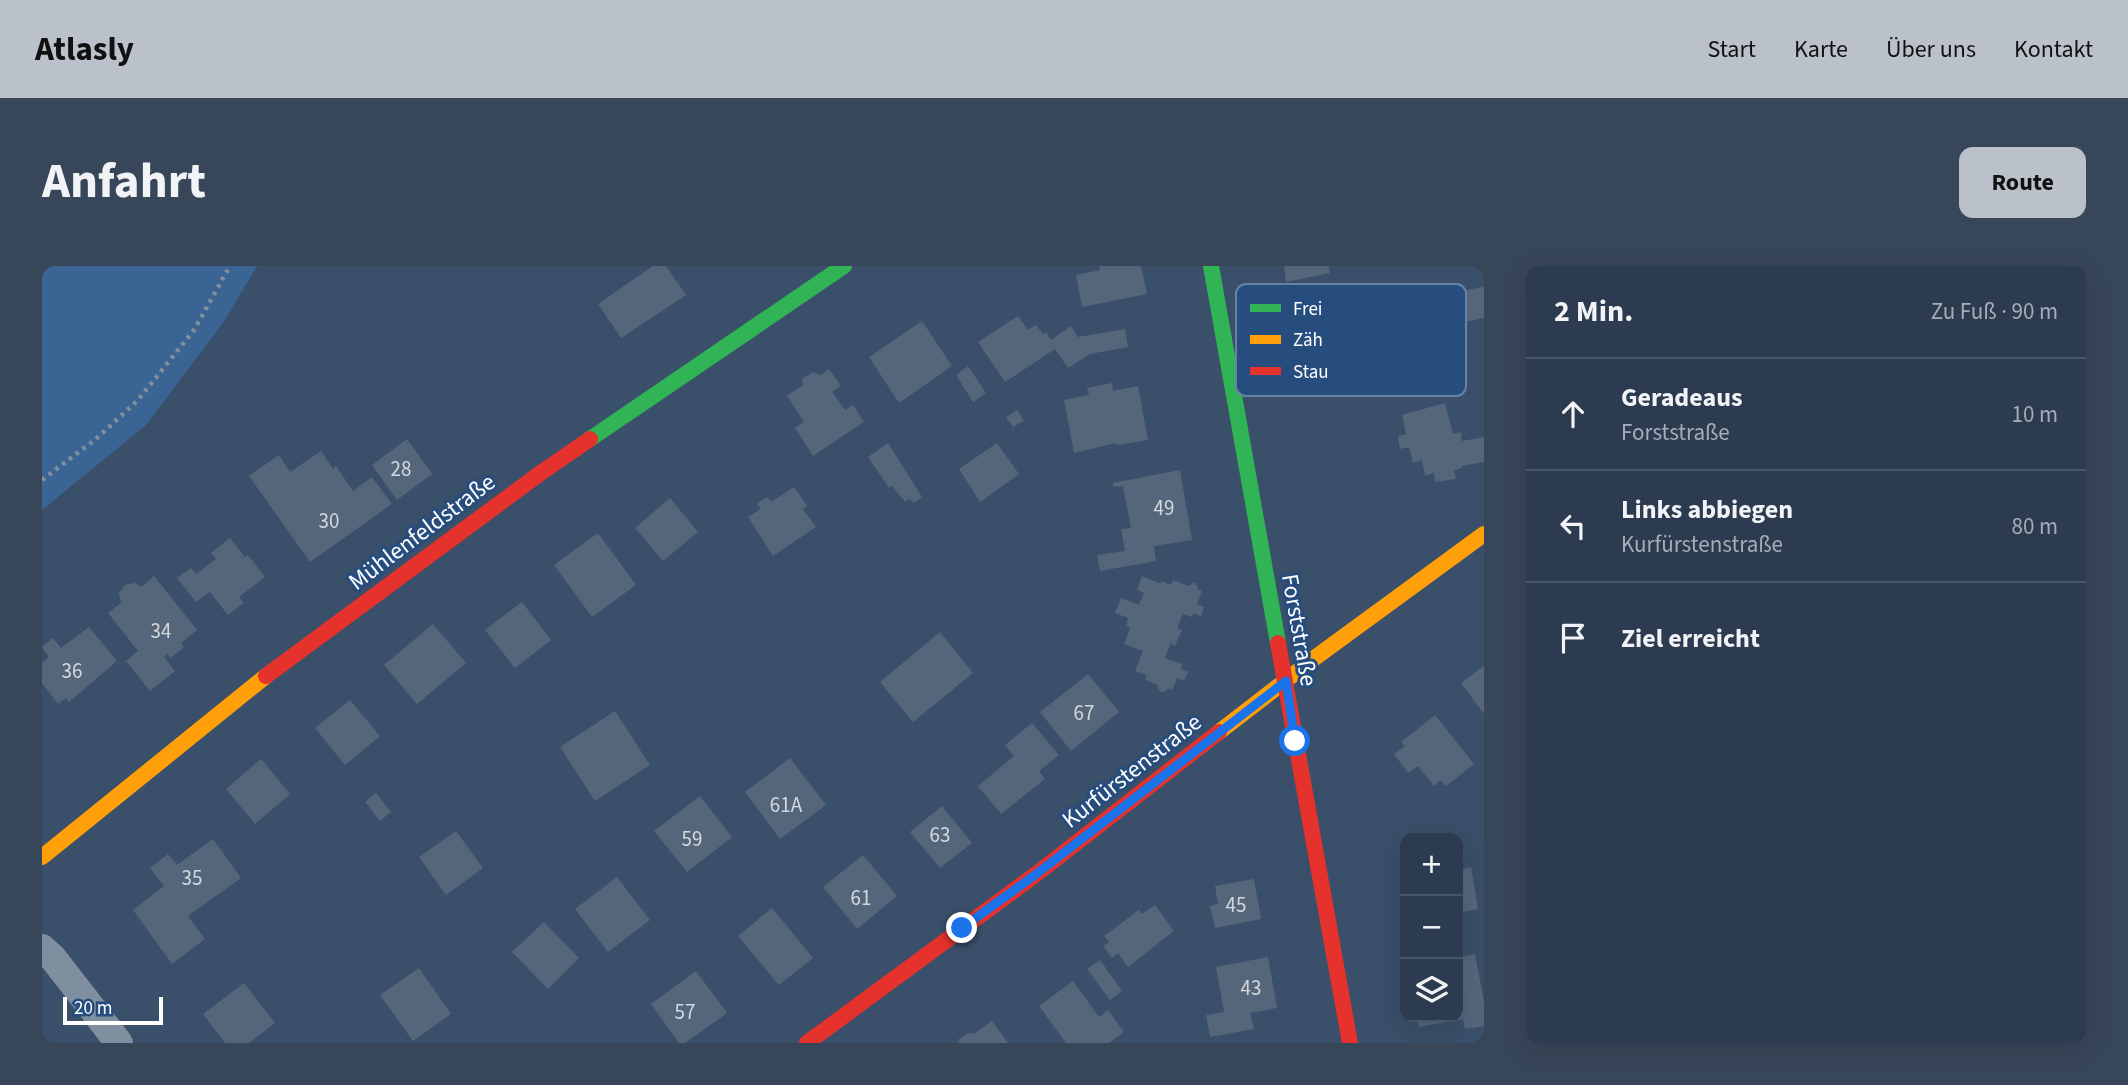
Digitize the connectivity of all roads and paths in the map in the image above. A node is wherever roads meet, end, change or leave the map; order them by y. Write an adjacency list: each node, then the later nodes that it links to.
1 (230, 266): 4 (path)
2 (844, 266): 7 (street, Mühlenfeldstraße)
3 (1211, 266): 6 (street, Forststraße)
4 (42, 480)
5 (1484, 534): 6 (street, Kurfürstenstraße)
6 (1286, 681): 10 (street, Kurfürstenstraße); 11 (street, Forststraße)
7 (42, 857)
8 (42, 948): 9 (street)
9 (119, 1043)
10 (807, 1043)
11 (1350, 1043)

